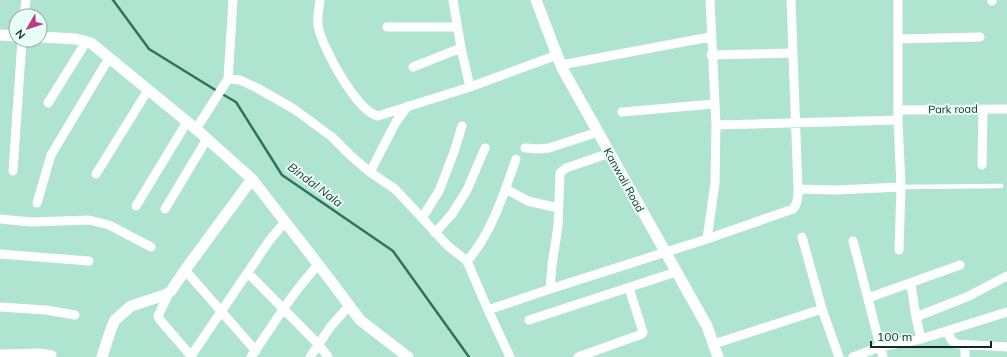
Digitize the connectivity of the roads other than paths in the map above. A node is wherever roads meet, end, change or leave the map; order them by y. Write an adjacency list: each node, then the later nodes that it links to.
1 (233, 0): 22 (street)
2 (320, 0): 27 (street)
3 (453, 0): 9 (street)
4 (536, 0): 20 (street, Kanwali Road)
5 (710, 0): 11 (street)
6 (791, 0): 17 (street)
7 (898, 0): 13 (street)
8 (387, 27): 9 (street)
9 (458, 27): 16 (street)
10 (48, 37): 14 (street)
11 (710, 37): 18 (street); 20 (street)
12 (980, 38): 13 (street)
13 (898, 39): 30 (street)
14 (86, 42): 19 (street); 25 (street)
15 (21, 48): 44 (street)
16 (461, 48): 21 (street); 23 (street)
17 (793, 52): 18 (street); 33 (street)
18 (711, 55): 26 (street)
19 (109, 58): 24 (street); 52 (street)
20 (559, 60): 23 (street); 37 (street, Kanwali Road)
21 (413, 67)
22 (228, 80): 34 (street); 45 (street)
23 (470, 86): 27 (street)
24 (148, 90): 34 (street); 46 (street)
25 (48, 103)
26 (714, 104): 31 (street); 35 (street)
27 (408, 106): 45 (street)
28 (983, 109): 29 (street, Park road); 30 (street, Park road); 43 (street)
29 (1007, 109)
30 (899, 110): 32 (street)
31 (622, 112)
32 (898, 120): 33 (street); 49 (street)
33 (796, 123): 35 (street); 51 (street)
34 (192, 125): 38 (street); 53 (street)
35 (716, 125): 61 (street)
36 (462, 126): 56 (street)
37 (598, 132): 40 (street); 41 (street, Kanwali Road)
38 (207, 139): 47 (street); 55 (street)
39 (485, 148): 59 (street)
40 (525, 148)
41 (610, 153): 54 (street); 65 (street, Kanwali Road)
42 (516, 159): 50 (street)
43 (982, 165)
44 (13, 171)
45 (370, 172): 56 (street)
46 (96, 174)
47 (252, 179): 58 (street); 71 (street)
48 (1001, 186): 49 (lane)
49 (901, 187): 51 (street); 64 (street)
50 (506, 189): 54 (street); 68 (street)
51 (798, 189): 61 (street)
52 (37, 203)
53 (136, 206)
54 (558, 208): 77 (street)
55 (164, 210)
56 (422, 218): 59 (street)
57 (0, 219): 63 (street)
58 (286, 222): 69 (street); 73 (street)
59 (435, 233): 68 (street)
60 (802, 237): 83 (street)
61 (707, 239): 65 (street)
62 (853, 241): 79 (street)
63 (151, 247)
64 (899, 250)
65 (665, 253): 72 (street, Kanwali Road); 77 (street)
66 (0, 254): 67 (street)
67 (89, 261)
68 (467, 261): 84 (street)
69 (318, 265): 80 (street); 82 (street)
70 (960, 265): 75 (street)
71 (185, 270): 78 (street); 85 (street)
72 (676, 272): 76 (street); 92 (street, Kanwali Road)
73 (248, 273): 82 (street); 85 (street)
74 (1007, 276): 88 (street)
75 (911, 284): 79 (street); 88 (street)
76 (629, 288): 89 (street); 106 (street)
77 (550, 289): 84 (street)
78 (168, 293): 100 (street); 101 (street)
79 (868, 298): 95 (street)
80 (349, 306): 93 (street); 104 (street)
81 (0, 307): 87 (street)
82 (283, 309): 93 (street); 98 (street)
83 (822, 309): 92 (street); 108 (street)
84 (488, 310): 105 (street)
85 (221, 311): 98 (street); 101 (street)
86 (1007, 312): 90 (street)
87 (75, 314)
88 (916, 317): 91 (street)
89 (529, 320)
90 (947, 331): 91 (street); 94 (street)
91 (921, 338): 95 (street)
92 (714, 344): 107 (street, Kanwali Road)
93 (318, 345): 102 (street); 103 (street)
94 (965, 345): 96 (street); 111 (street)
95 (880, 347): 109 (street); 110 (street)
96 (1007, 347)
97 (0, 354): 99 (street)
98 (253, 354)
99 (52, 355)
100 (102, 357)
101 (192, 357)
102 (310, 357)
103 (328, 357)
104 (408, 357)
105 (510, 357)
106 (578, 357)
107 (718, 357)
108 (839, 357)
109 (853, 357)
110 (883, 357)
111 (965, 357)

